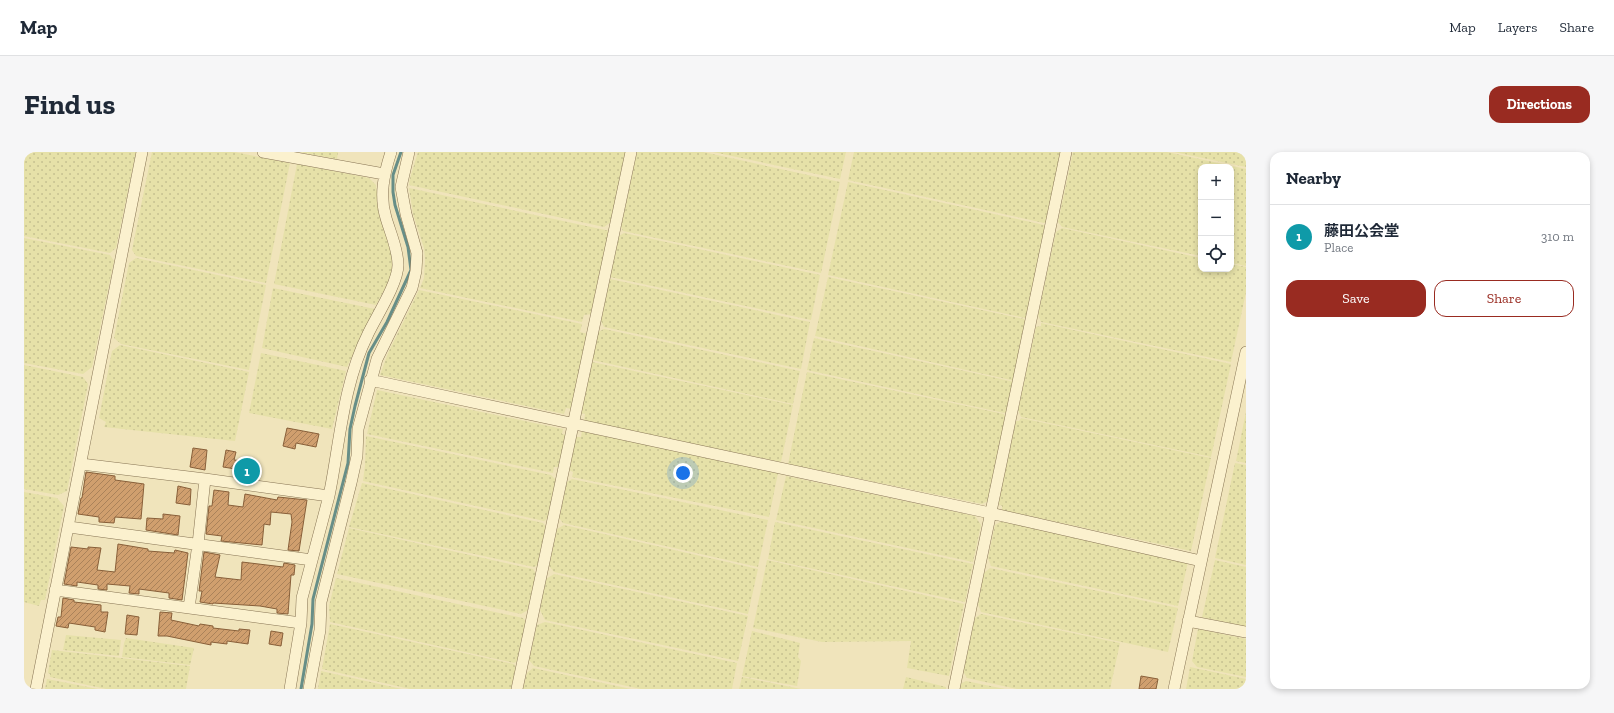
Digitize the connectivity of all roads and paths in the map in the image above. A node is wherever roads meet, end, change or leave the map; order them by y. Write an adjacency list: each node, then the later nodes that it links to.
1 (142, 152): 11 (street)
2 (263, 152): 7 (street)
3 (391, 152): 7 (street)
4 (409, 152): 9 (street)
5 (631, 152): 10 (street)
6 (1066, 152): 14 (street)
7 (384, 174): 13 (street)
8 (1246, 352): 18 (street)
9 (370, 380): 10 (street); 26 (street)
10 (574, 423): 14 (street); 27 (street)
11 (81, 464): 12 (street); 15 (street)
12 (206, 479): 13 (street); 16 (street)
13 (329, 496): 17 (street)
14 (990, 513): 18 (street); 28 (street)
15 (68, 528): 16 (street); 19 (street)
16 (198, 544): 17 (street); 20 (street)
17 (312, 560): 22 (street)
18 (1201, 561): 21 (street)
19 (55, 590): 20 (street); 24 (street)
20 (189, 608): 22 (street)
21 (1188, 620): 23 (street); 29 (street)
22 (301, 623): 25 (street)
23 (1246, 632)
24 (36, 689)
25 (290, 689)
26 (309, 689)
27 (517, 689)
28 (954, 689)
29 (1174, 689)

